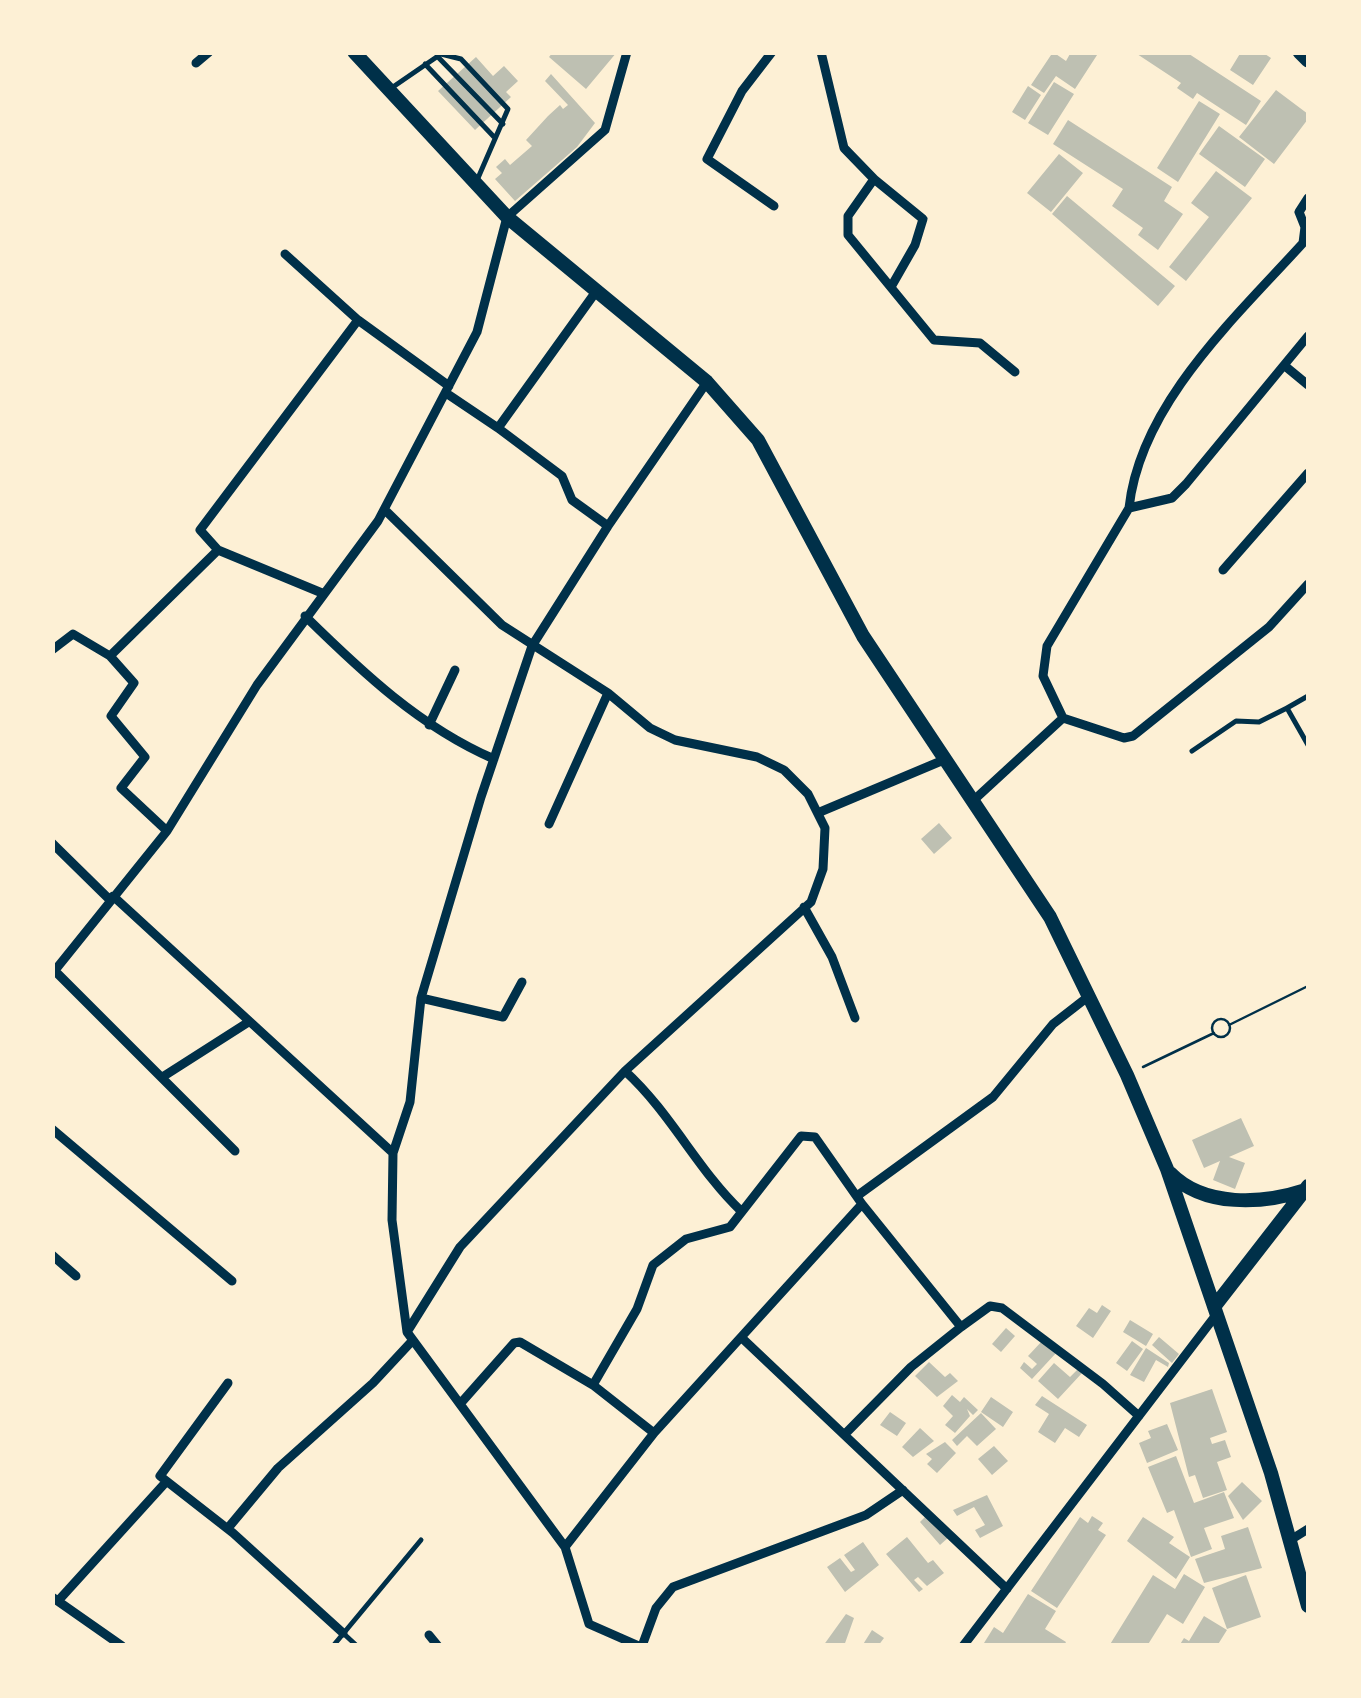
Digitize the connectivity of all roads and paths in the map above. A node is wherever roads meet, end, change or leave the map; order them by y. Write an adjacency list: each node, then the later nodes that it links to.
1 (208, 52): 9 (street)
2 (354, 52): 11 (main road)
3 (626, 52): 18 (street)
4 (772, 52): 17 (street)
5 (821, 52): 14 (street)
6 (1300, 52): 8 (highway)
7 (437, 56): 10 (lane); 12 (lane); 12 (lane)
8 (1308, 60)
9 (196, 64)
10 (425, 64): 11 (lane); 13 (lane)
11 (387, 90): 15 (main road)
12 (503, 124): 13 (lane)
13 (495, 138): 15 (lane)
14 (874, 179): 20 (street); 20 (street)
15 (476, 186): 18 (main road)
16 (1308, 198): 31 (street)
17 (774, 206)
18 (508, 217): 21 (main road); 28 (street)
19 (284, 254): 22 (street)
20 (891, 287): 25 (street)
21 (596, 292): 26 (main road); 29 (street)
22 (358, 320): 28 (street); 34 (street)
23 (1308, 336): 24 (street)
24 (1285, 366): 27 (street); 31 (street)
25 (1014, 372)
26 (708, 382): 33 (street); 51 (main road)
27 (1308, 385)
28 (448, 389): 29 (street); 32 (street)
29 (498, 428): 33 (street)
30 (1308, 473): 35 (street)
31 (1129, 508): 46 (street)
32 (385, 510): 37 (street); 39 (street)
33 (608, 526): 39 (street)
34 (218, 550): 37 (street); 41 (street)
35 (1224, 570)
36 (1308, 584): 46 (street)
37 (322, 593): 38 (street)
38 (305, 616): 47 (street); 55 (street)
39 (532, 646): 43 (street); 50 (street)
40 (52, 650): 41 (street)
41 (110, 656): 55 (street)
42 (455, 670): 47 (street)
43 (608, 693): 53 (street); 54 (street)
44 (1308, 696): 45 (lane)
45 (1287, 708): 48 (lane); 49 (lane)
46 (1063, 718): 52 (street)
47 (429, 725): 50 (street)
48 (1308, 745)
49 (1192, 752)
50 (494, 759): 63 (street)
51 (946, 759): 52 (main road); 53 (street)
52 (975, 799): 62 (main road)
53 (820, 812): 58 (street)
54 (549, 824)
55 (167, 830): 57 (street)
56 (52, 843): 57 (street)
57 (112, 898): 59 (street); 65 (street)
58 (804, 907): 64 (street); 68 (street)
59 (54, 973): 70 (street)
60 (522, 982): 63 (street)
61 (1308, 986): 66 (path)
62 (1089, 996): 69 (main road); 76 (street)
63 (420, 998): 73 (street)
64 (855, 1018)
65 (247, 1023): 70 (street); 73 (street)
66 (1229, 1025): 67 (path); 67 (path)
67 (1214, 1033): 69 (path)
68 (625, 1071): 77 (street); 83 (street)
69 (1127, 1074): 74 (main road)
70 (164, 1076): 72 (street)
71 (52, 1129): 80 (street)
72 (234, 1151)
73 (393, 1154): 83 (street)
74 (1166, 1169): 75 (main road); 81 (main road)
75 (1307, 1188): 81 (main road)
76 (859, 1200): 77 (street); 82 (street); 84 (street)
77 (741, 1212): 86 (street)
78 (52, 1255): 79 (street)
79 (76, 1276)
80 (232, 1281)
81 (1215, 1311): 88 (street); 95 (main road)
82 (961, 1327): 88 (street); 89 (street)
83 (410, 1336): 87 (street); 93 (street)
84 (743, 1339): 89 (street); 90 (street)
85 (228, 1383): 91 (street)
86 (593, 1385): 87 (street); 90 (street)
87 (460, 1404): 97 (street)
88 (1139, 1416): 98 (street)
89 (847, 1432): 92 (street)
90 (654, 1433): 97 (street)
91 (166, 1482): 93 (street); 99 (street)
92 (902, 1490): 98 (street); 108 (street)
93 (228, 1528): 101 (street)
94 (1308, 1529): 95 (street)
95 (1292, 1539): 100 (main road)
96 (421, 1540): 101 (lane)
97 (565, 1547): 103 (street)
98 (1007, 1589): 109 (street)
99 (55, 1599): 104 (street)
100 (1308, 1606)
101 (343, 1633): 105 (lane); 106 (lane)
102 (429, 1635): 107 (street)
103 (626, 1644): 108 (street)
104 (122, 1646)
105 (334, 1646)
106 (357, 1646)
107 (438, 1646)
108 (641, 1646)
109 (963, 1646)

